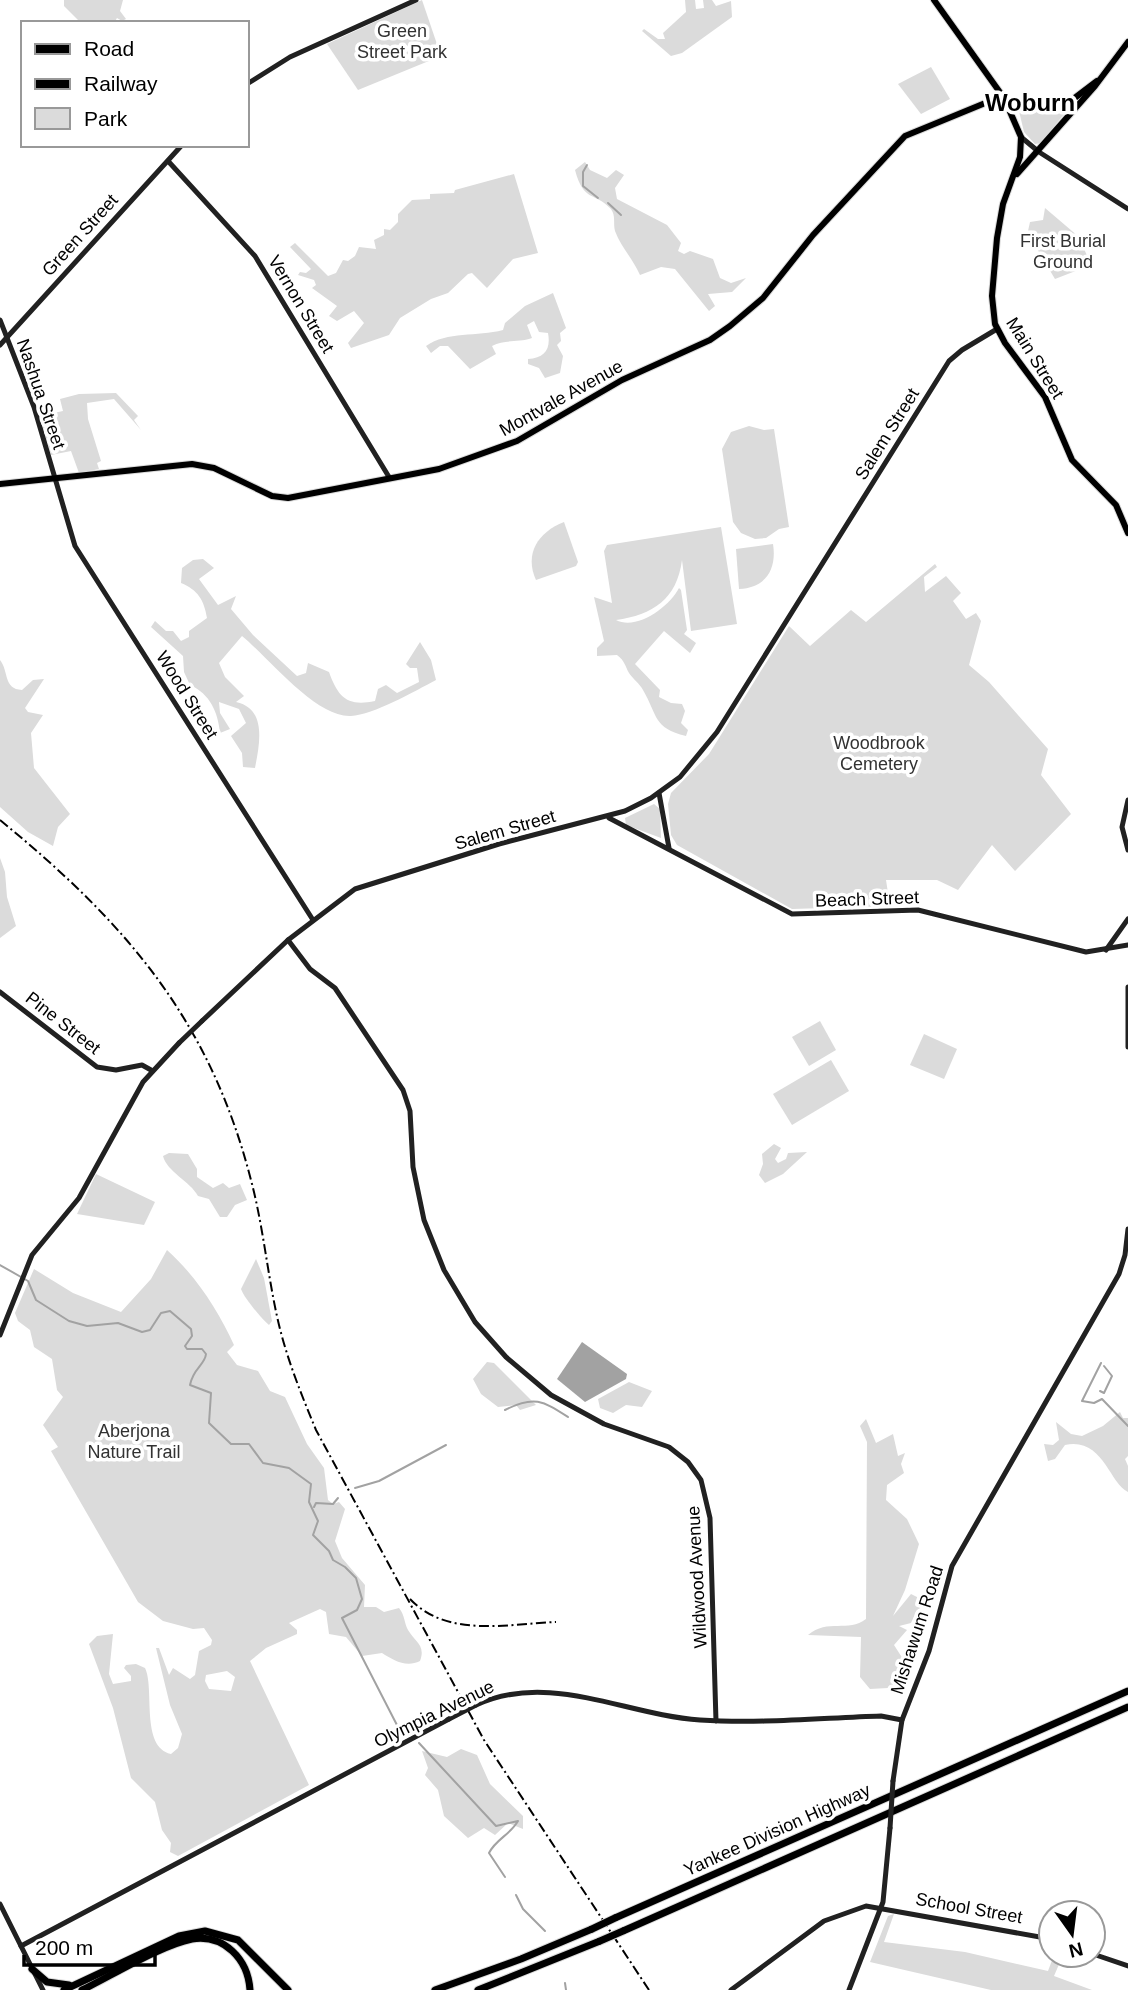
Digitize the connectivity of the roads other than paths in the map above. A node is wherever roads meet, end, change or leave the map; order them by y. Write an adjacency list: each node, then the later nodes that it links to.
1 (416, 0): 5 (street)
2 (934, 0): 6 (main road)
3 (1128, 42): 4 (main road, Main Street)
4 (1097, 81): 7 (main road); 9 (main road, Main Street)
5 (248, 83)
6 (1004, 98): 8 (main road); 10 (main road); 21 (main road, Montvale Avenue)
7 (1068, 101): 8 (main road); 9 (main road)
8 (1029, 104): 10 (main road)
9 (1066, 118): 13 (main road, Main Street)
10 (1015, 123): 11 (main road)
11 (1021, 137): 13 (street); 15 (main road, Main Street)
12 (180, 147): 14 (street, Green Street)
13 (1039, 152): 15 (main road, Main Street); 16 (street)
14 (168, 161): 19 (street, Green Street); 21 (street, Vernon Street)
15 (1015, 176): 18 (main road, Main Street)
16 (1128, 209)
17 (0, 320): 19 (street, Nashua Street)
18 (997, 329): 24 (main road, Main Street); 25 (street, Salem Street)
19 (6, 339): 20 (street, Green Street); 22 (street, Nashua Street)
20 (0, 345)
21 (389, 477): 22 (main road, Montvale Avenue)
22 (54, 478): 23 (main road, Montvale Avenue); 31 (street, Wood Street)
23 (0, 484)
24 (1128, 533)
25 (659, 793): 27 (street, Salem Street); 28 (street)
26 (1128, 800): 29 (street)
27 (609, 818): 28 (street, Beach Street); 31 (street, Salem Street)
28 (669, 848): 34 (street, Beach Street)
29 (1128, 850)
30 (1128, 919): 34 (street)
31 (313, 920): 32 (street, Salem Street)
32 (288, 940): 38 (street, Salem Street, bridge); 46 (street, Wildwood Avenue)
33 (1128, 945): 34 (street, Beach Street)
34 (1105, 950)
35 (1128, 987): 37 (street)
36 (0, 992): 38 (street, Pine Street)
37 (1128, 1047)
38 (152, 1070): 42 (street, Salem Street)
39 (1128, 1230): 40 (street, Mishawum Road)
40 (1123, 1265): 41 (street); 45 (street, Mishawum Road)
41 (1128, 1271)
42 (0, 1335)
43 (1128, 1691): 59 (highway, Yankee Division Highway, bridge)
44 (1128, 1707): 60 (highway, Yankee Division Highway, bridge)
45 (902, 1720): 46 (street, Olympia Avenue); 48 (street, Mishawum Road, bridge)
46 (716, 1721): 50 (street, Olympia Avenue, bridge)
47 (0, 1904): 50 (street)
48 (882, 1906): 49 (street, School Street); 61 (street); 62 (street, Mishawum Road)
49 (1037, 1936)
50 (21, 1946): 53 (street)
51 (1107, 1959): 52 (street)
52 (1128, 1966)
53 (32, 1969): 54 (highway); 55 (street)
54 (82, 1988): 56 (highway); 57 (highway); 58 (highway)
55 (43, 1990)
56 (64, 1990)
57 (250, 1990)
58 (288, 1990)
59 (435, 1990)
60 (478, 1990)
61 (731, 1990)
62 (849, 1990)

